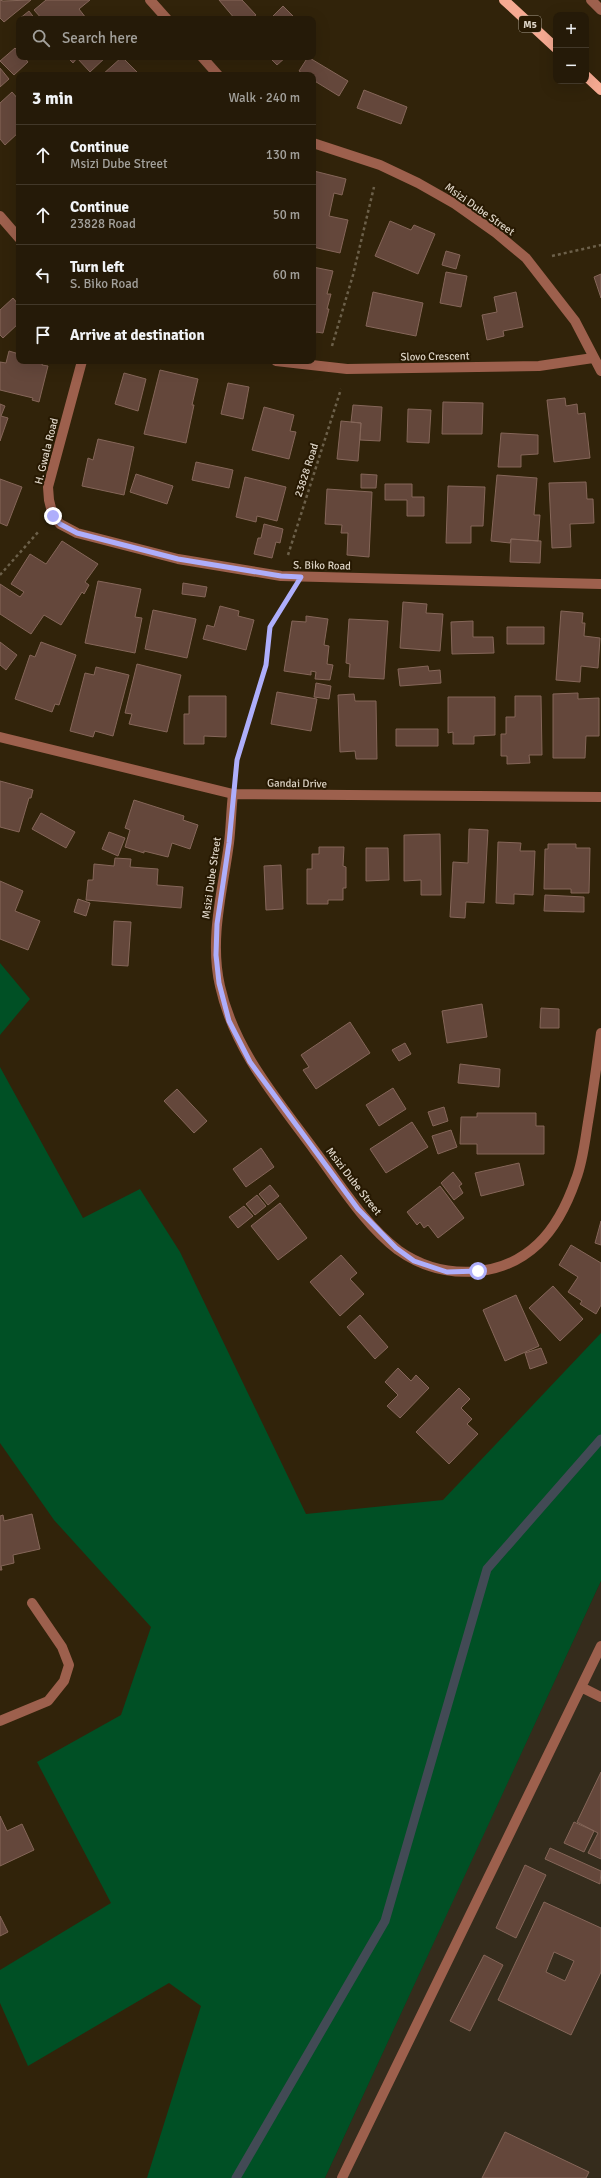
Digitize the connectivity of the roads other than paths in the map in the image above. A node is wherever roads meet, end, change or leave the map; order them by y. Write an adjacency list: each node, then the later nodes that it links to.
1 (150, 0): 5 (street)
2 (504, 0): 6 (main road, M5)
3 (591, 0): 4 (street)
4 (601, 10)
5 (164, 16)
6 (553, 45)
7 (205, 60): 8 (street)
8 (215, 72)
9 (589, 79): 10 (main road)
10 (601, 90)
11 (316, 144): 14 (street, Msizi Dube Street)
12 (0, 216): 13 (street)
13 (16, 235)
14 (593, 358): 16 (street, Slovo Crescent); 17 (street, Msizi Dube Street)
15 (81, 364): 18 (street, H. Gwala Road)
16 (305, 364)
17 (601, 371)
18 (53, 516): 19 (street, S. Biko Road)
19 (601, 584)
20 (0, 737): 21 (street, Gandai Drive)
21 (233, 794): 22 (street, Gandai Drive); 23 (street, Msizi Dube Street)
22 (601, 798)
23 (601, 1033)
24 (32, 1603): 28 (street)
25 (601, 1646): 26 (street)
26 (581, 1687): 27 (street); 29 (street)
27 (601, 1697)
28 (0, 1721)
29 (342, 2178)

